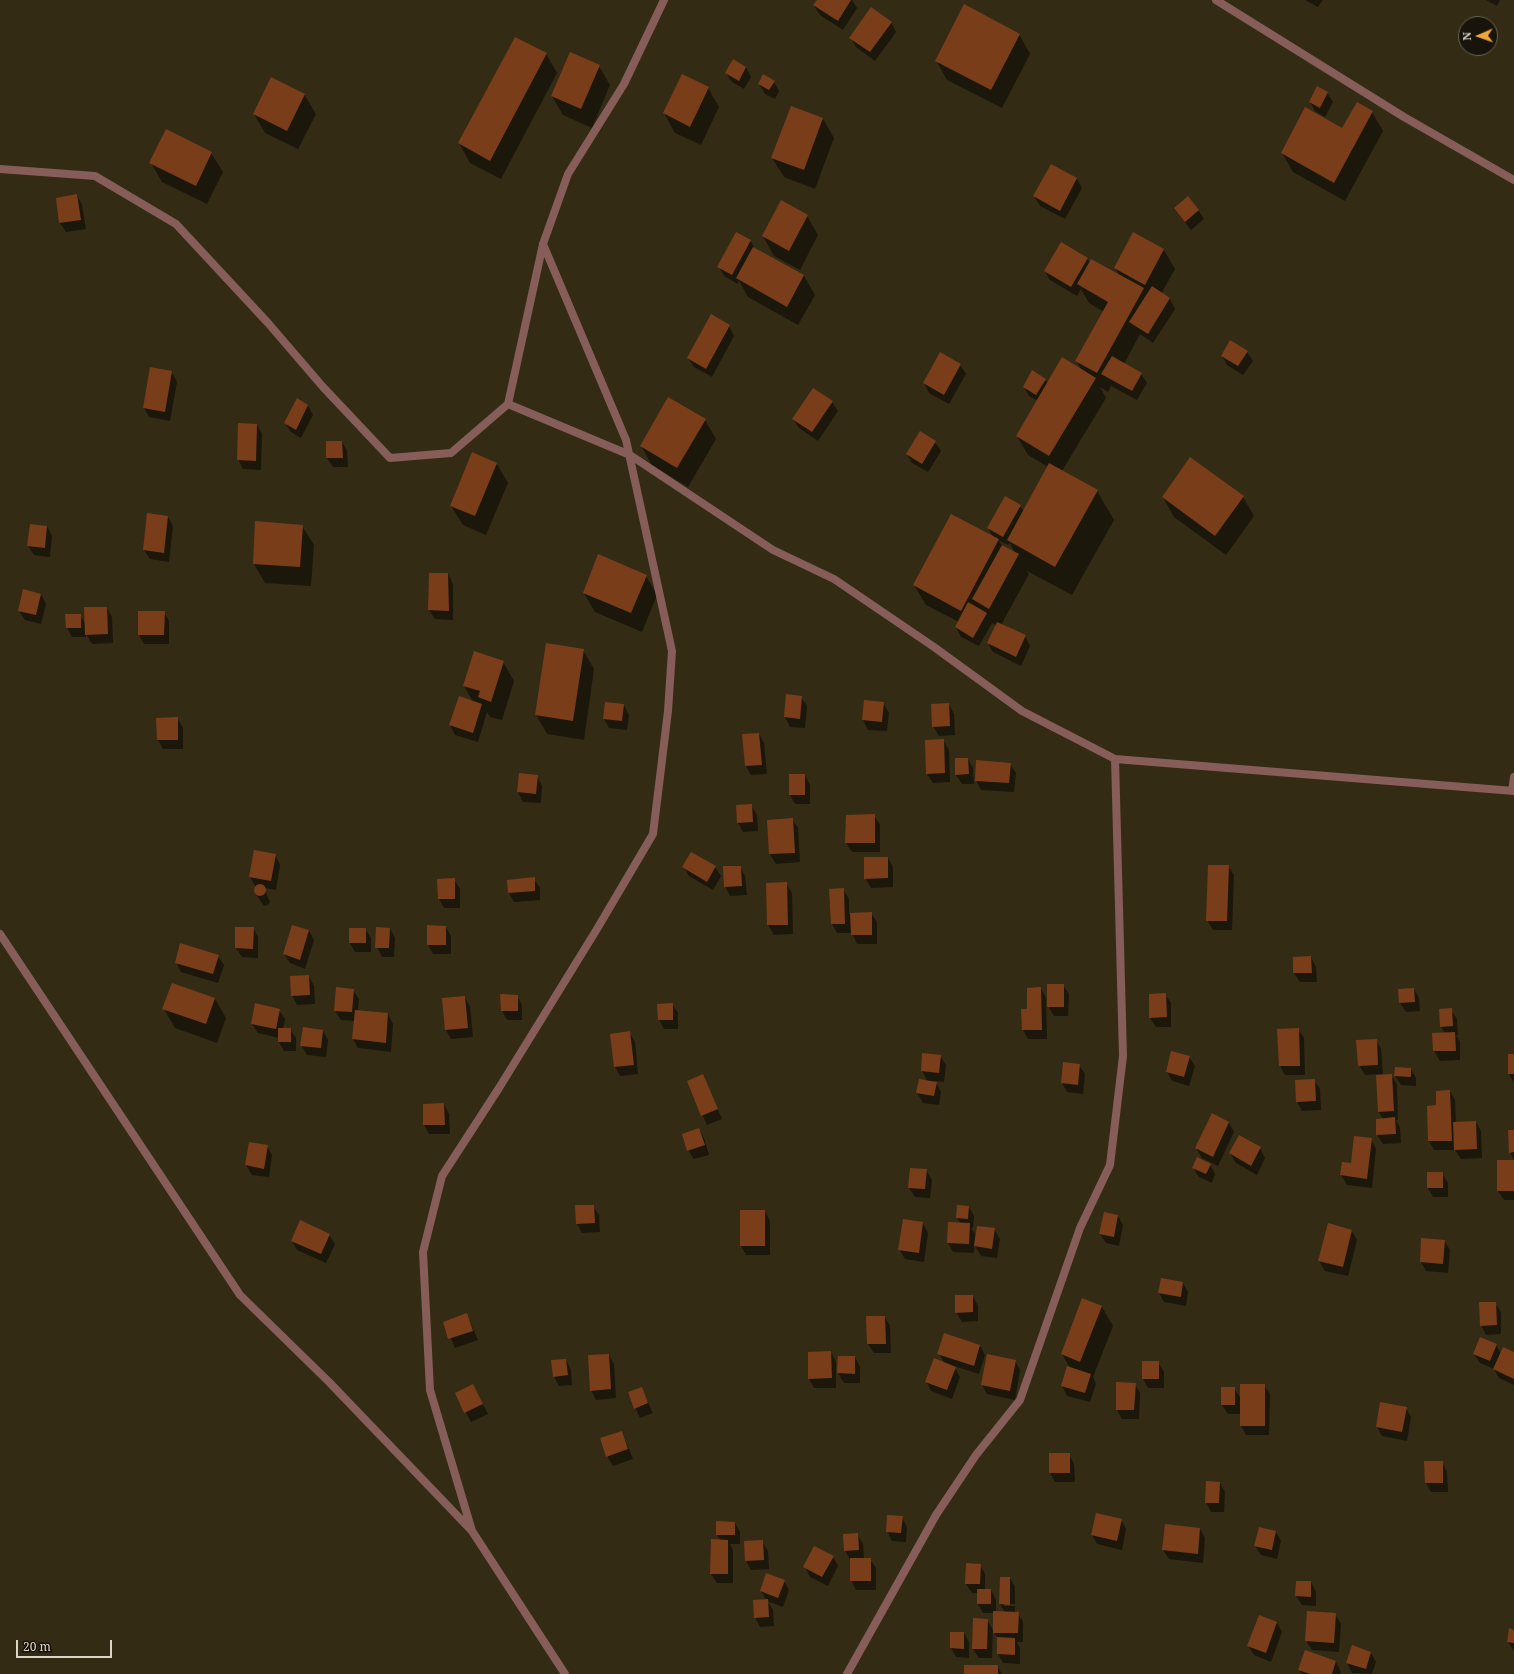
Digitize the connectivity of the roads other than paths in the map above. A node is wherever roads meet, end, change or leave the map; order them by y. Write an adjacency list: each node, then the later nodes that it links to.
1 (664, 0): 5 (street)
2 (1216, 0): 4 (street)
3 (0, 169): 6 (street)
4 (1514, 180)
5 (543, 244): 6 (street); 7 (street)
6 (508, 404): 7 (street)
7 (630, 455): 8 (street); 12 (street)
8 (1115, 759): 10 (street); 14 (street)
9 (1514, 777): 10 (street)
10 (1513, 791)
11 (0, 934): 12 (street)
12 (472, 1531): 13 (street)
13 (565, 1674)
14 (848, 1674)

